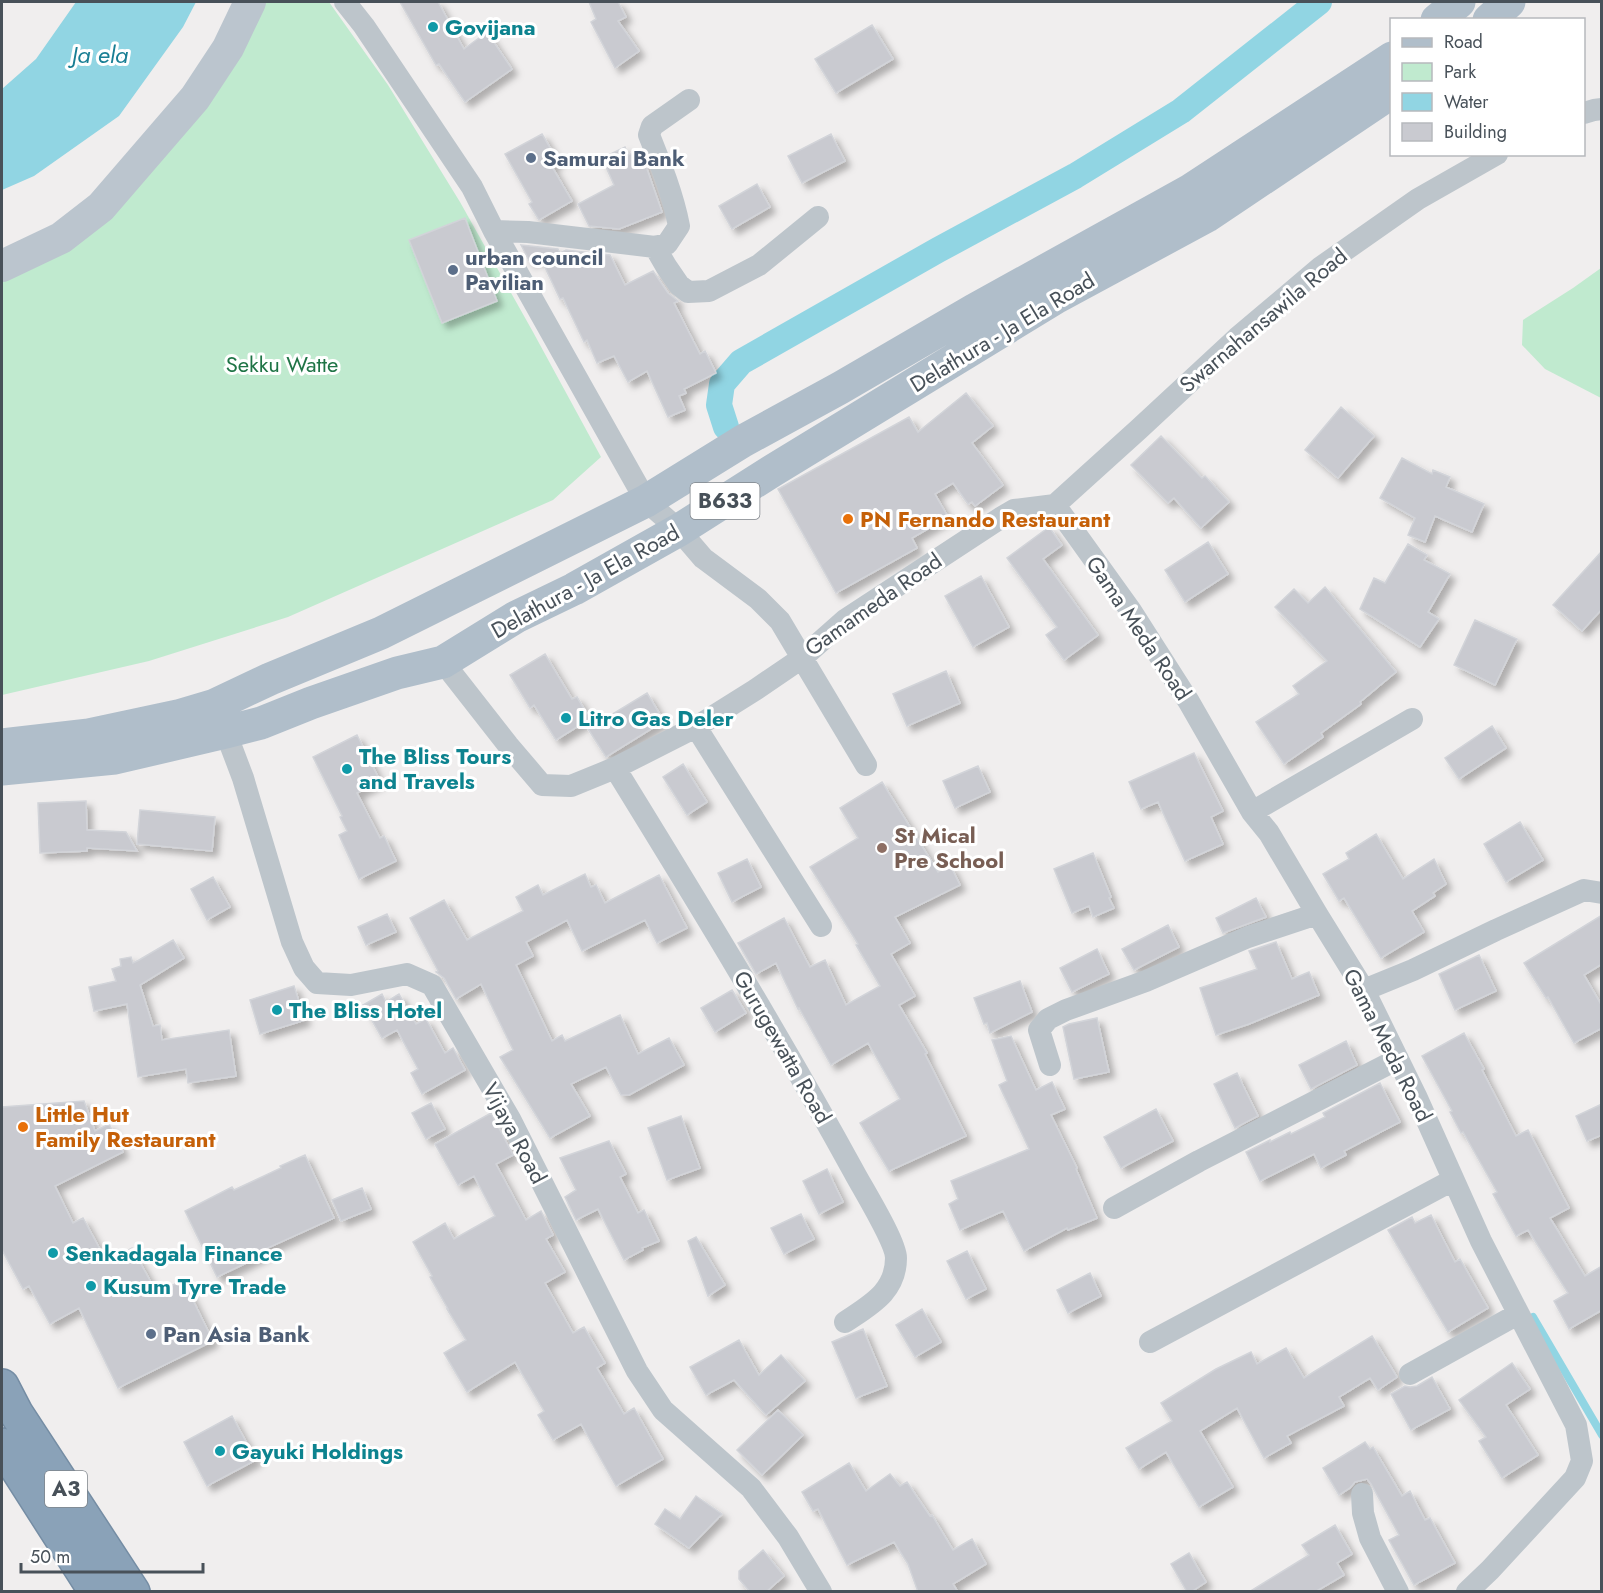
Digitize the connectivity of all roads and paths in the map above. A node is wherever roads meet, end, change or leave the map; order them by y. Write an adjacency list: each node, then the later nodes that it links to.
1 (250, 2): 16 (street)
2 (345, 2): 14 (street, Gamameda Road)
3 (1459, 2): 5 (main road)
4 (1509, 2): 6 (main road)
5 (1439, 18)
6 (1491, 18)
7 (1390, 59): 17 (main road, Delathura - Ja Ela Road / B633)
8 (1390, 93): 19 (main road, Delathura - Ja Ela Road / B633)
9 (688, 100): 15 (street)
10 (1602, 109): 11 (street)
11 (1585, 113)
12 (1493, 156): 18 (street, Swarnahansawila Road)
13 (818, 216): 15 (street)
14 (494, 231): 15 (street); 17 (street, Gamameda Road)
15 (655, 247)
16 (2, 266)
17 (646, 501): 19 (street, Gamameda Road); 22 (main road, Delathura - Ja Ela Road / B633)
18 (1050, 506): 20 (street, Gamameda Road); 29 (street, Gama Meda Road)
19 (679, 530): 20 (street, Gamameda Road); 21 (main road, Delathura - Ja Ela Road / B633)
20 (802, 658): 24 (street); 26 (street)
21 (443, 662): 22 (main road, Delathura - Ja Ela Road / B633); 27 (street)
22 (220, 719): 25 (main road, Delathura - Ja Ela Road / B633); 28 (main road, Delathura - Ja Ela Road / B633); 48 (street, Vijaya Road)
23 (1412, 719): 29 (street)
24 (696, 728): 27 (street); 32 (street)
25 (2, 745)
26 (866, 765)
27 (615, 768): 39 (street, Gurugewatta Road)
28 (2, 769)
29 (1252, 812): 31 (street, Gama Meda Road)
30 (1602, 893): 33 (street)
31 (1317, 914): 33 (street, Gama Meda Road); 35 (street)
32 (821, 926)
33 (1364, 990): 34 (street, Gama Meda Road)
34 (1398, 1059): 36 (street, Gama Meda Road); 37 (street)
35 (1050, 1065)
36 (1453, 1180): 38 (street, Gama Meda Road); 40 (street)
37 (1114, 1208)
38 (1518, 1314): 41 (street); 44 (street, Gama Meda Road)
39 (845, 1322)
40 (1150, 1342)
41 (1410, 1374)
42 (2, 1386): 47 (highway, A3)
43 (2, 1445): 46 (highway, A3)
44 (1592, 1458): 50 (street, Gama Meda Road)
45 (1362, 1494): 49 (street)
46 (96, 1592)
47 (133, 1592)
48 (821, 1592)
49 (1398, 1592)
50 (1467, 1592)

